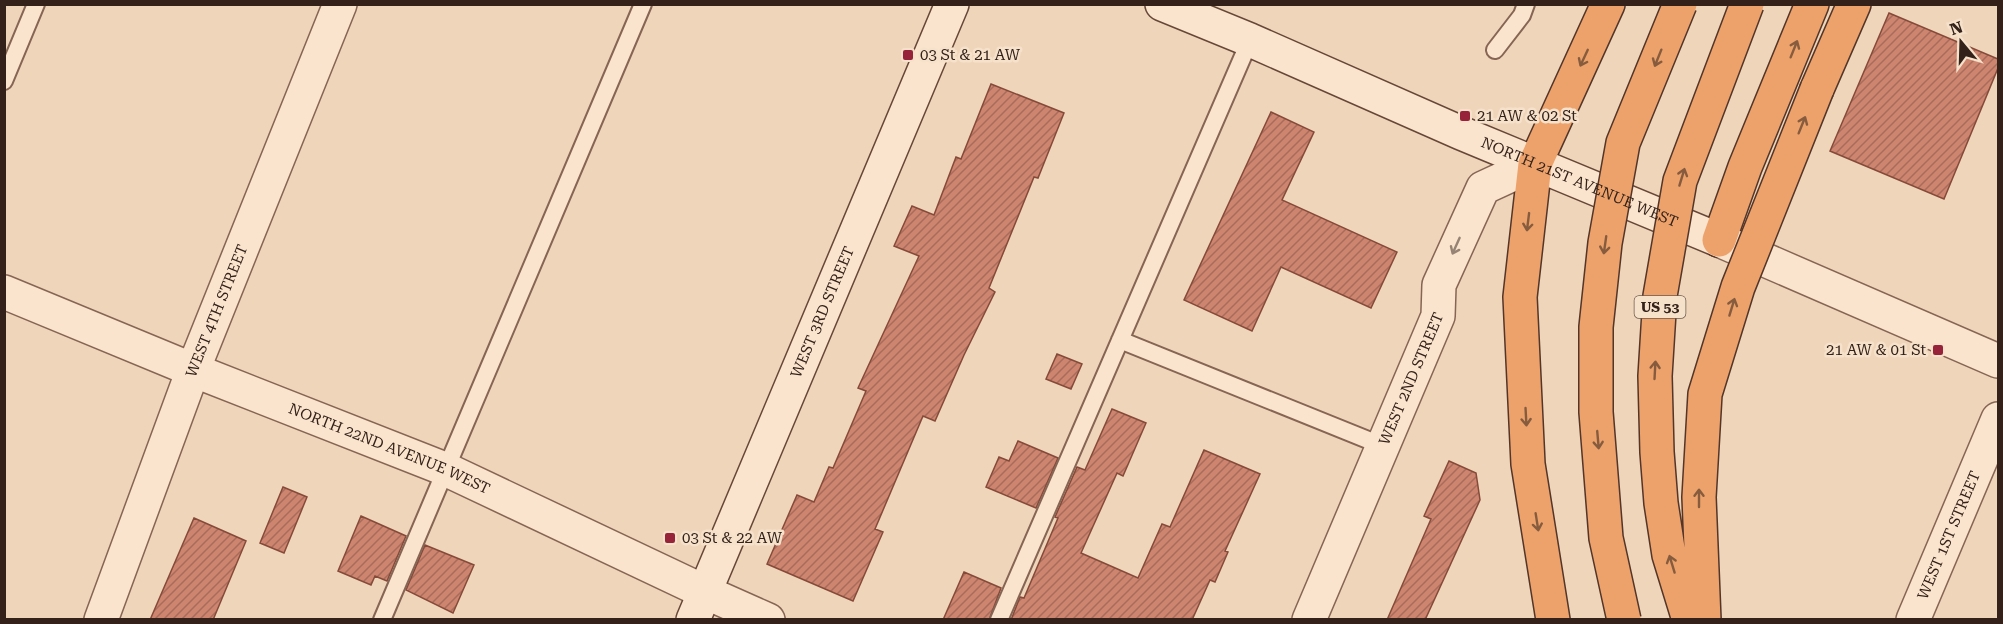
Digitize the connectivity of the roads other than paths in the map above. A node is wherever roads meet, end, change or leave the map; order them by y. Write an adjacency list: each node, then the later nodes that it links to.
1 (36, 4): 14 (lane)
2 (340, 4): 20 (street, WEST 4TH STREET)
3 (643, 4): 23 (lane)
4 (952, 4): 24 (street, WEST 3RD STREET)
5 (1162, 4): 12 (street, NORTH 21ST AVENUE WEST)
6 (1526, 4): 13 (lane)
7 (1608, 4): 15 (highway, one-way to 15)
8 (1680, 4): 31 (highway, one-way to 31, bridge)
9 (1747, 4): 32 (highway, US 53, one-way to 9, bridge)
10 (1812, 4): 16 (highway, one-way to 10)
11 (1854, 4): 33 (highway, one-way to 11, bridge)
12 (1250, 40): 15 (street, NORTH 21ST AVENUE WEST); 18 (lane)
13 (1495, 50)
14 (4, 81)
15 (1535, 164): 16 (street, NORTH 21ST AVENUE WEST); 22 (street, WEST 2ND STREET, one-way to 22); 30 (highway, one-way to 30)
16 (1719, 240): 19 (street, NORTH 21ST AVENUE WEST)
17 (4, 292): 20 (street, NORTH 22ND AVENUE WEST)
18 (1120, 340): 22 (lane); 28 (lane)
19 (1998, 361)
20 (193, 370): 23 (street, NORTH 22ND AVENUE WEST); 25 (street, WEST 4TH STREET)
21 (1998, 419): 34 (street, WEST 1ST STREET)
22 (1383, 446): 29 (street, WEST 2ND STREET)
23 (445, 468): 24 (street, NORTH 22ND AVENUE WEST); 26 (lane)
24 (699, 606): 27 (street, NORTH 22ND AVENUE WEST)
25 (100, 620)
26 (382, 620)
27 (768, 620)
28 (999, 620)
29 (1309, 620)
30 (1553, 620)
31 (1624, 620)
32 (1689, 620)
33 (1704, 620)
34 (1913, 620)

